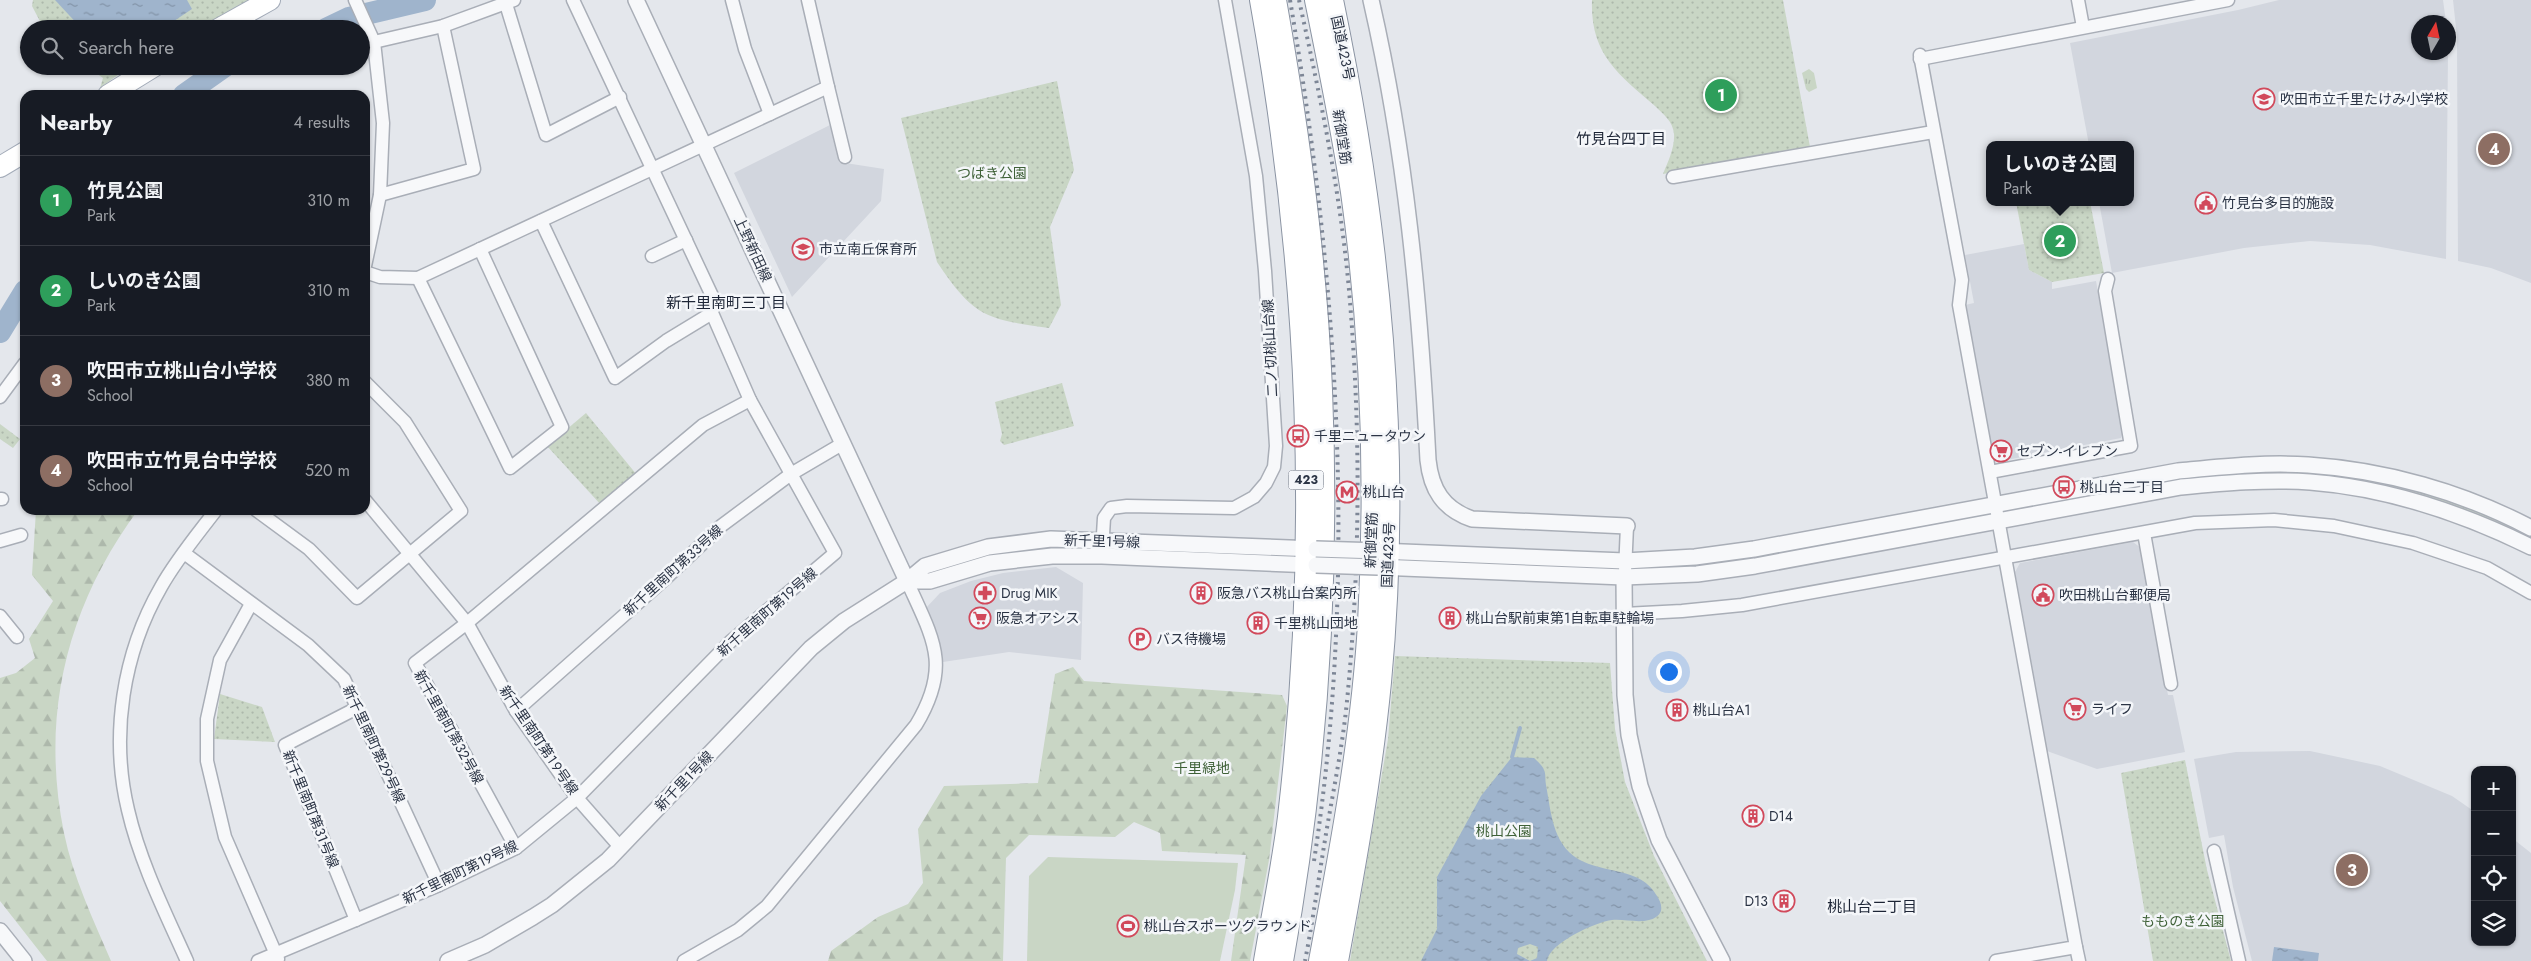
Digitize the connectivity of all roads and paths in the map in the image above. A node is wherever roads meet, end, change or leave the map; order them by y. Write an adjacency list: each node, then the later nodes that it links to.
1 (270, 0): 17 (main road)
2 (355, 0): 18 (street)
3 (572, 0): 27 (street, 新千里南町第19号線)
4 (636, 0): 30 (street, 上野新田線)
5 (732, 0): 28 (street)
6 (808, 0): 25 (street)
7 (1225, 0): 62 (street, 二ノ切桃山台線)
8 (1260, 0): 68 (main road, 423)
9 (1276, 0): 98 (main road, 423)
10 (1315, 0): 99 (main road, 新御堂筋)
11 (1333, 0): 70 (main road, 国道423号)
12 (1371, 0): 58 (street)
13 (2078, 0): 20 (street)
14 (2228, 0): 16 (street)
15 (510, 2): 19 (street); 27 (street)
16 (2155, 6): 20 (street)
17 (234, 20)
18 (366, 20)
19 (443, 26): 22 (street); 36 (street)
20 (2083, 27): 29 (street)
21 (370, 30): 22 (street)
22 (374, 42): 23 (street); 36 (street)
23 (370, 43)
24 (140, 75): 26 (main road)
25 (828, 87): 28 (street); 32 (street)
26 (116, 90)
27 (620, 97): 34 (street, 新千里南町第19号線)
28 (770, 114): 30 (street)
29 (1933, 132): 35 (street); 51 (street)
30 (704, 144): 34 (street); 50 (street, 上野新田線)
31 (20, 155): 33 (main road)
32 (845, 157)
33 (0, 167)
34 (652, 170): 37 (street); 38 (street, 新千里南町第19号線)
35 (1673, 177)
36 (380, 195): 39 (street)
37 (541, 221): 40 (street); 45 (street)
38 (686, 240): 41 (street); 45 (street, 新千里南町第19号線)
39 (370, 242)
40 (480, 249): 43 (street); 43 (street)
41 (652, 256)
42 (370, 274): 43 (street)
43 (418, 278)
44 (2108, 279): 51 (street)
45 (712, 313): 49 (street, 新千里南町第19号線)
46 (20, 370): 48 (street)
47 (370, 387): 66 (street)
48 (0, 397)
49 (750, 400): 52 (street, 新千里南町第19号線); 78 (street)
50 (842, 444): 52 (street, 新千里南町第33号線); 73 (street, 上野新田線)
51 (1990, 472): 53 (street)
52 (791, 474): 82 (street, 新千里南町第33号線); 83 (street, 新千里南町第19号線)
53 (1997, 505): 57 (street); 59 (street); 71 (street)
54 (370, 506): 66 (street, 新千里南町第１９号線)
55 (212, 515): 65 (street)
56 (263, 515): 66 (street)
57 (2000, 521): 64 (street); 69 (street); 72 (street)
58 (1627, 526): 71 (street)
59 (2531, 528)
60 (2144, 533): 69 (street); 74 (street); 80 (street)
61 (21, 535): 63 (street)
62 (1102, 540): 67 (street, 二ノ切桃山台線); 68 (street, 新千里1号線); 73 (street, 新千里1号線)
63 (0, 541)
64 (2531, 547)
65 (184, 554): 75 (street, 新千里南町第29号線); 94 (street)
66 (408, 555): 78 (street, 新千里南町第１９号線)
67 (1102, 556): 68 (street, 新千里1号線); 73 (street, 新千里1号線)
68 (1311, 557): 70 (street, bridge); 97 (main road, 423)
69 (2006, 557): 76 (street); 90 (street)
70 (1384, 560): 71 (street); 72 (street); 100 (main road, 国道423号)
71 (1625, 561): 72 (street)
72 (1624, 577): 76 (street)
73 (907, 581): 85 (street, 新千里1号線); 96 (street)
74 (2531, 593)
75 (251, 604): 81 (street, 新千里南町第29号線); 91 (street)
76 (1624, 614): 101 (street)
77 (0, 616): 79 (street)
78 (467, 623): 82 (street, 新千里南町第１９号線); 84 (street, 新千里南町第32号線)
79 (17, 637)
80 (2171, 684)
81 (357, 708): 87 (street, 新千里南町第29号線); 88 (street, 新千里南町第31号線)
82 (516, 711): 83 (street, 新千里南町第１９号線)
83 (577, 798): 84 (street, 新千里南町第19号線); 85 (street, 新千里南町第１９号線)
84 (516, 848): 87 (street, 新千里南町第19号線)
85 (620, 848): 92 (street, 新千里1号線)
86 (2214, 851): 104 (street)
87 (439, 885): 88 (street, 新千里南町第19号線)
88 (356, 920): 91 (street, 新千里南町第19号線)
89 (0, 931): 93 (street)
90 (2076, 947): 102 (street); 103 (street)
91 (278, 957): 95 (street, 新千里南町第19号線)
92 (454, 960)
93 (24, 961)
94 (186, 961)
95 (258, 961)
96 (684, 961)
97 (1264, 961)
98 (1284, 961)
99 (1319, 961)
100 (1338, 961)
101 (1722, 961)
102 (1996, 961)
103 (2079, 961)
104 (2239, 961)

